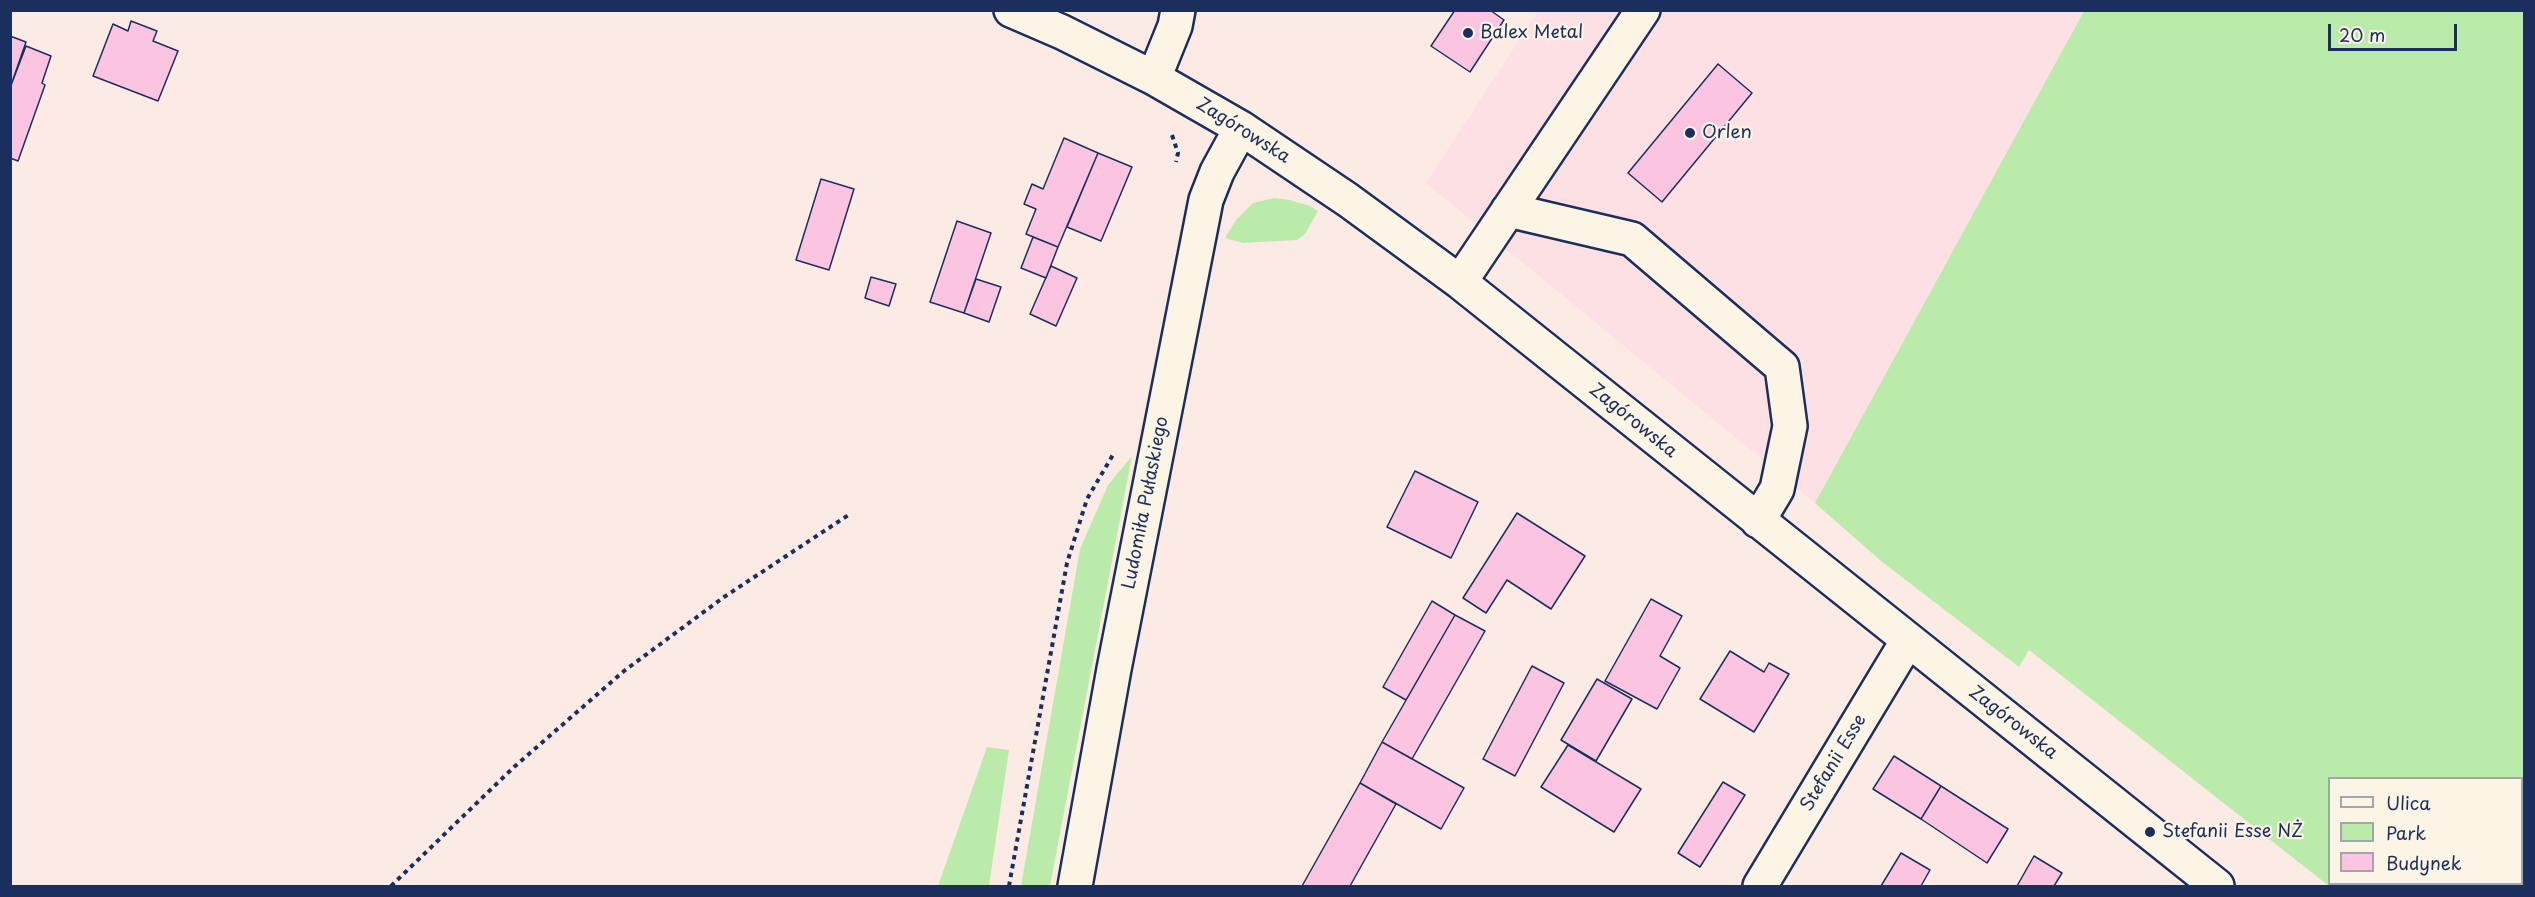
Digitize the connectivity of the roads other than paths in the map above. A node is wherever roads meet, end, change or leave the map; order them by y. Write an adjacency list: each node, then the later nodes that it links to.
1 (1011, 10): 4 (street, Zagórowska)
2 (1178, 10): 4 (street)
3 (1643, 10): 6 (street)
4 (1154, 78): 5 (street, Zagórowska)
5 (1241, 128): 7 (street, Zagórowska); 10 (street, Ludomiła Pułaskiego)
6 (1508, 210): 7 (street); 8 (street)
7 (1460, 282): 8 (street, Zagórowska)
8 (1758, 521): 9 (street, Zagórowska)
9 (1908, 640): 11 (street, Stefanii Esse); 12 (street, Zagórowska)
10 (1075, 886)
11 (1760, 886)
12 (2217, 886)

